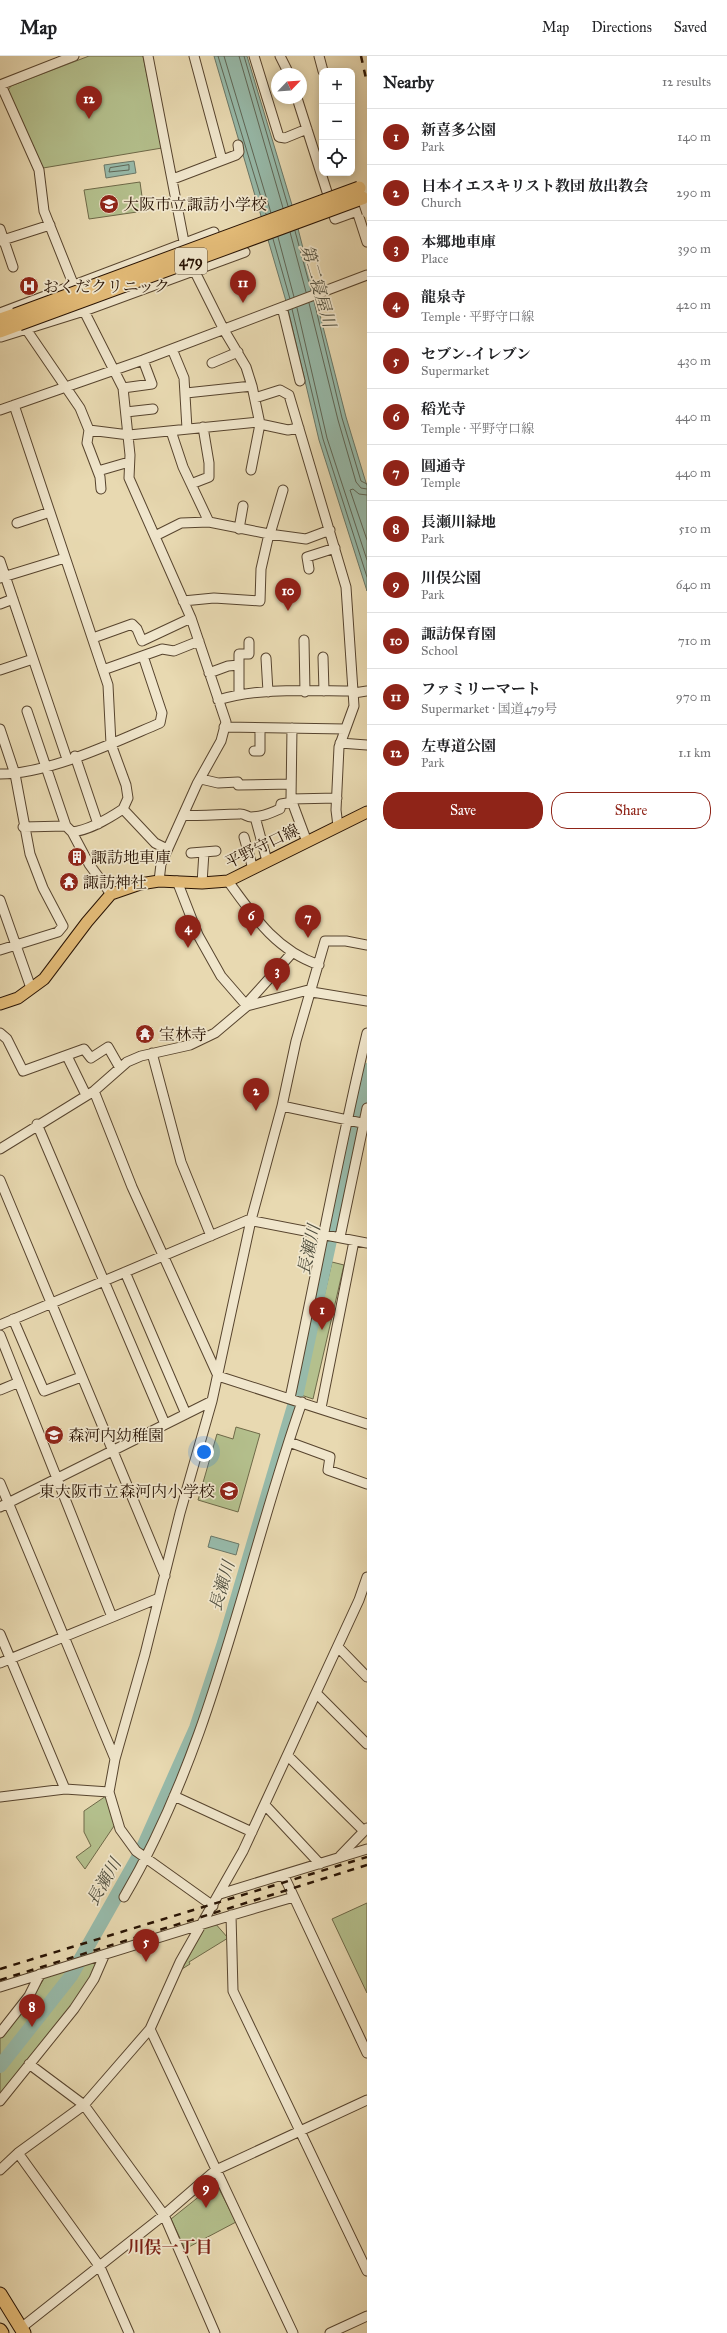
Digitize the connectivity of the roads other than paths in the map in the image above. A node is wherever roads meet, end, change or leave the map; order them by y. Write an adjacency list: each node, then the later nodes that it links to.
1 (74, 56): 9 (street)
2 (148, 56): 14 (street)
3 (194, 56): 13 (street)
4 (254, 56): 11 (street)
5 (280, 56): 7 (street)
6 (319, 56): 8 (street)
7 (286, 68)
8 (322, 68)
9 (1, 85): 20 (street)
10 (299, 104): 11 (street)
11 (307, 129): 15 (street)
12 (238, 145): 13 (street)
13 (222, 160): 14 (street)
14 (173, 179): 25 (street)
15 (327, 192)
16 (365, 195): 17 (street); 18 (street, bridge); 35 (highway, 479, bridge)
17 (357, 210): 19 (street); 24 (street)
18 (367, 213)
19 (334, 216)
20 (50, 225): 23 (street); 30 (street)
21 (0, 229): 23 (street)
22 (214, 232): 25 (street)
23 (2, 241): 27 (street)
24 (367, 242)
25 (185, 246): 30 (street)
26 (245, 252): 28 (street)
27 (13, 267)
28 (193, 268): 32 (street); 36 (street)
29 (367, 275): 31 (street)
30 (74, 286): 33 (street)
31 (284, 307): 36 (street); 44 (street)
32 (84, 311): 35 (street); 43 (street)
33 (0, 313)
34 (0, 320): 35 (highway, 479)
35 (20, 323): 37 (highway, 479); 38 (street); 46 (street)
36 (224, 330): 39 (street); 40 (street)
37 (0, 331)
38 (0, 337)
39 (172, 349): 41 (street); 48 (street)
40 (238, 352): 42 (street); 45 (street)
41 (143, 360): 43 (street); 47 (street)
42 (212, 363)
43 (113, 371): 46 (street); 47 (street)
44 (300, 381)
45 (252, 386): 48 (street); 49 (street)
46 (67, 387): 50 (street); 58 (street)
47 (123, 388): 53 (street)
48 (186, 393): 57 (street)
49 (255, 398): 54 (street); 56 (street)
50 (14, 405): 52 (street); 68 (street)
51 (153, 409): 53 (street)
52 (0, 410)
53 (126, 412): 60 (street)
54 (260, 423): 55 (street); 56 (street); 62 (street)
55 (202, 428): 57 (street); 64 (street)
56 (299, 428): 72 (street)
57 (187, 429): 59 (street)
58 (89, 430): 60 (street); 63 (street)
59 (171, 431): 60 (street); 64 (street)
60 (129, 435): 61 (street)
61 (129, 462): 63 (street); 74 (street)
62 (251, 470)
63 (98, 471): 65 (street)
64 (191, 484): 69 (street)
65 (101, 489)
66 (283, 490): 73 (street)
67 (243, 506): 71 (street)
68 (50, 512): 70 (street); 76 (street)
69 (209, 522): 71 (street); 74 (street)
70 (17, 523)
71 (239, 529): 73 (street)
72 (330, 530): 73 (street); 75 (street)
73 (270, 534): 81 (street)
74 (155, 536): 81 (street)
75 (335, 548): 78 (street); 101 (street)
76 (65, 558): 79 (street); 84 (street)
77 (0, 561): 79 (street)
78 (309, 569)
79 (2, 577): 80 (street)
80 (13, 599): 82 (street); 92 (street)
81 (183, 601): 83 (street)
82 (0, 604)
83 (191, 618): 86 (street); 87 (street)
84 (93, 638): 86 (street); 95 (street)
85 (304, 640): 100 (street)
86 (142, 641): 89 (street)
87 (199, 641): 89 (street); 96 (street)
88 (249, 642): 93 (street)
89 (144, 655): 95 (street); 110 (street)
90 (323, 657): 97 (street)
91 (266, 658): 99 (street)
92 (33, 660): 94 (street); 114 (street)
93 (239, 665): 96 (street); 102 (street)
94 (0, 670)
95 (103, 670): 110 (street)
96 (209, 673): 103 (street)
97 (324, 691): 100 (street); 101 (street)
98 (367, 691): 101 (street)
99 (268, 692): 100 (street); 102 (street)
100 (305, 692)
101 (354, 692): 109 (street)
102 (239, 695): 103 (street)
103 (218, 700): 105 (street)
104 (27, 711): 115 (street)
105 (224, 727): 106 (street); 118 (street)
106 (260, 728): 107 (street); 113 (street)
107 (292, 728): 109 (street); 119 (street)
108 (0, 729): 117 (street)
109 (345, 729): 111 (street)
110 (111, 744): 114 (street); 122 (street)
111 (340, 744): 112 (street); 120 (street)
112 (367, 745)
113 (260, 751)
114 (71, 758): 115 (street); 126 (street)
115 (46, 767): 117 (street); 129 (street)
116 (0, 774): 117 (street)
117 (15, 774): 128 (street)
118 (201, 779): 119 (street); 124 (street)
119 (291, 784): 121 (street)
120 (337, 798): 121 (street); 127 (street)
121 (292, 800): 125 (street); 131 (street)
122 (123, 809): 126 (street); 132 (street)
123 (367, 812): 127 (main road, 平野守口線)
124 (183, 815): 125 (street); 132 (street)
125 (255, 817): 136 (street)
126 (98, 824): 129 (street)
127 (338, 826): 131 (main road, 平野守口線)
128 (23, 827): 129 (street); 144 (street)
129 (69, 829): 142 (street)
130 (244, 838): 137 (street)
131 (307, 842): 136 (main road, 平野守口線)
132 (167, 849): 138 (street)
133 (216, 851): 134 (street)
134 (204, 852): 135 (street); 141 (street)
135 (192, 853)
136 (268, 861): 137 (main road, 平野守口線)
137 (253, 869): 140 (main road, 平野守口線)
138 (158, 881): 139 (main road, 平野守口線); 142 (main road, 平野守口線)
139 (177, 881): 141 (main road, 平野守口線); 153 (street)
140 (228, 882): 141 (main road, 平野守口線); 147 (street)
141 (202, 883)
142 (111, 894): 149 (main road)
143 (0, 900): 144 (street)
144 (15, 945): 146 (street); 149 (street)
145 (367, 945): 148 (street)
146 (0, 950)
147 (292, 953): 148 (street); 153 (street)
148 (319, 965): 150 (street)
149 (31, 988): 152 (main road)
150 (312, 990): 151 (street); 153 (street); 160 (street)
151 (367, 1001)
152 (0, 1004)
153 (247, 1006): 156 (street)
154 (367, 1033): 162 (street)
155 (0, 1034): 157 (street)
156 (152, 1053): 158 (street); 169 (street)
157 (67, 1056): 158 (street); 159 (street)
158 (120, 1068): 159 (street)
159 (90, 1093): 164 (street); 173 (street)
160 (282, 1106): 162 (street); 167 (street)
161 (367, 1108): 163 (street)
162 (346, 1119): 163 (street); 168 (street)
163 (366, 1123): 170 (street)
164 (37, 1124): 165 (street); 175 (street)
165 (0, 1149)
166 (0, 1180): 176 (street)
167 (251, 1220): 168 (street); 169 (street); 180 (street)
168 (325, 1234): 170 (street); 184 (street)
169 (211, 1236): 173 (street)
170 (340, 1237): 171 (street)
171 (354, 1241): 172 (street); 187 (street)
172 (367, 1243)
173 (162, 1256): 174 (street); 180 (street)
174 (125, 1272): 175 (street); 188 (street)
175 (103, 1282): 176 (street); 190 (street)
176 (50, 1304): 177 (street); 181 (street)
177 (13, 1319): 178 (street); 181 (street)
178 (0, 1325)
179 (0, 1335): 182 (street)
180 (218, 1376): 184 (street); 185 (street)
181 (81, 1377): 192 (street)
182 (18, 1383): 183 (street); 193 (street)
183 (0, 1390)
184 (290, 1398): 186 (street)
185 (212, 1401): 188 (street); 197 (street)
186 (302, 1402): 187 (street); 191 (street)
187 (321, 1408): 189 (street)
188 (186, 1414): 190 (street)
189 (366, 1422)
190 (165, 1424): 192 (street)
191 (289, 1442): 195 (street); 216 (street)
192 (111, 1450): 193 (street); 197 (street)
193 (58, 1478): 196 (street); 202 (street)
194 (0, 1484): 196 (street)
195 (367, 1484)
196 (4, 1505): 204 (street)
197 (165, 1576): 199 (street)
198 (367, 1578): 200 (street)
199 (159, 1598): 202 (street); 212 (street)
200 (359, 1600): 201 (street); 205 (street)
201 (367, 1607)
202 (112, 1617): 204 (street)
203 (0, 1634): 206 (street)
204 (63, 1637): 206 (street); 212 (street)
205 (338, 1647): 208 (street); 209 (street)
206 (11, 1659): 207 (street); 213 (street)
207 (0, 1664)
208 (367, 1677)
209 (317, 1694): 210 (street); 211 (street)
210 (367, 1744)
211 (288, 1756): 217 (street); 218 (street)
212 (115, 1759): 214 (street)
213 (65, 1789): 214 (street); 215 (street)
214 (109, 1792): 222 (street)
215 (0, 1796)
216 (174, 1796): 219 (street); 222 (street)
217 (265, 1805): 219 (street); 223 (street)
218 (365, 1829): 221 (street)
219 (252, 1832): 225 (street)
220 (367, 1849): 221 (street)
221 (339, 1857): 223 (street)
222 (146, 1859): 226 (street); 228 (street)
223 (320, 1864): 224 (street)
224 (284, 1876): 225 (street); 227 (street)
225 (220, 1894): 228 (street)
226 (124, 1897)
227 (294, 1897): 229 (street); 236 (street)
228 (214, 1906): 230 (street)
229 (230, 1915): 230 (street); 241 (street)
230 (203, 1923): 231 (street); 234 (street)
231 (104, 1956): 232 (street); 237 (street)
232 (40, 1974): 233 (street); 235 (street)
233 (0, 1987)
234 (150, 2028): 240 (street); 244 (street)
235 (0, 2033)
236 (367, 2054)
237 (29, 2064): 239 (street); 240 (street)
238 (367, 2100): 241 (street)
239 (0, 2102)
240 (84, 2105): 242 (street); 245 (street)
241 (302, 2131): 244 (street); 247 (street)
242 (18, 2153): 243 (street); 246 (street)
243 (0, 2170)
244 (216, 2170): 245 (street); 256 (street)
245 (164, 2215): 246 (street); 255 (street)
246 (100, 2267): 252 (street); 254 (street)
247 (367, 2271)
248 (0, 2294): 252 (highway)
249 (0, 2309): 252 (highway)
250 (367, 2316): 257 (street)
251 (0, 2330): 253 (highway)
252 (20, 2331)
253 (2, 2333)
254 (128, 2333)
255 (215, 2333)
256 (293, 2333)
257 (330, 2333)

